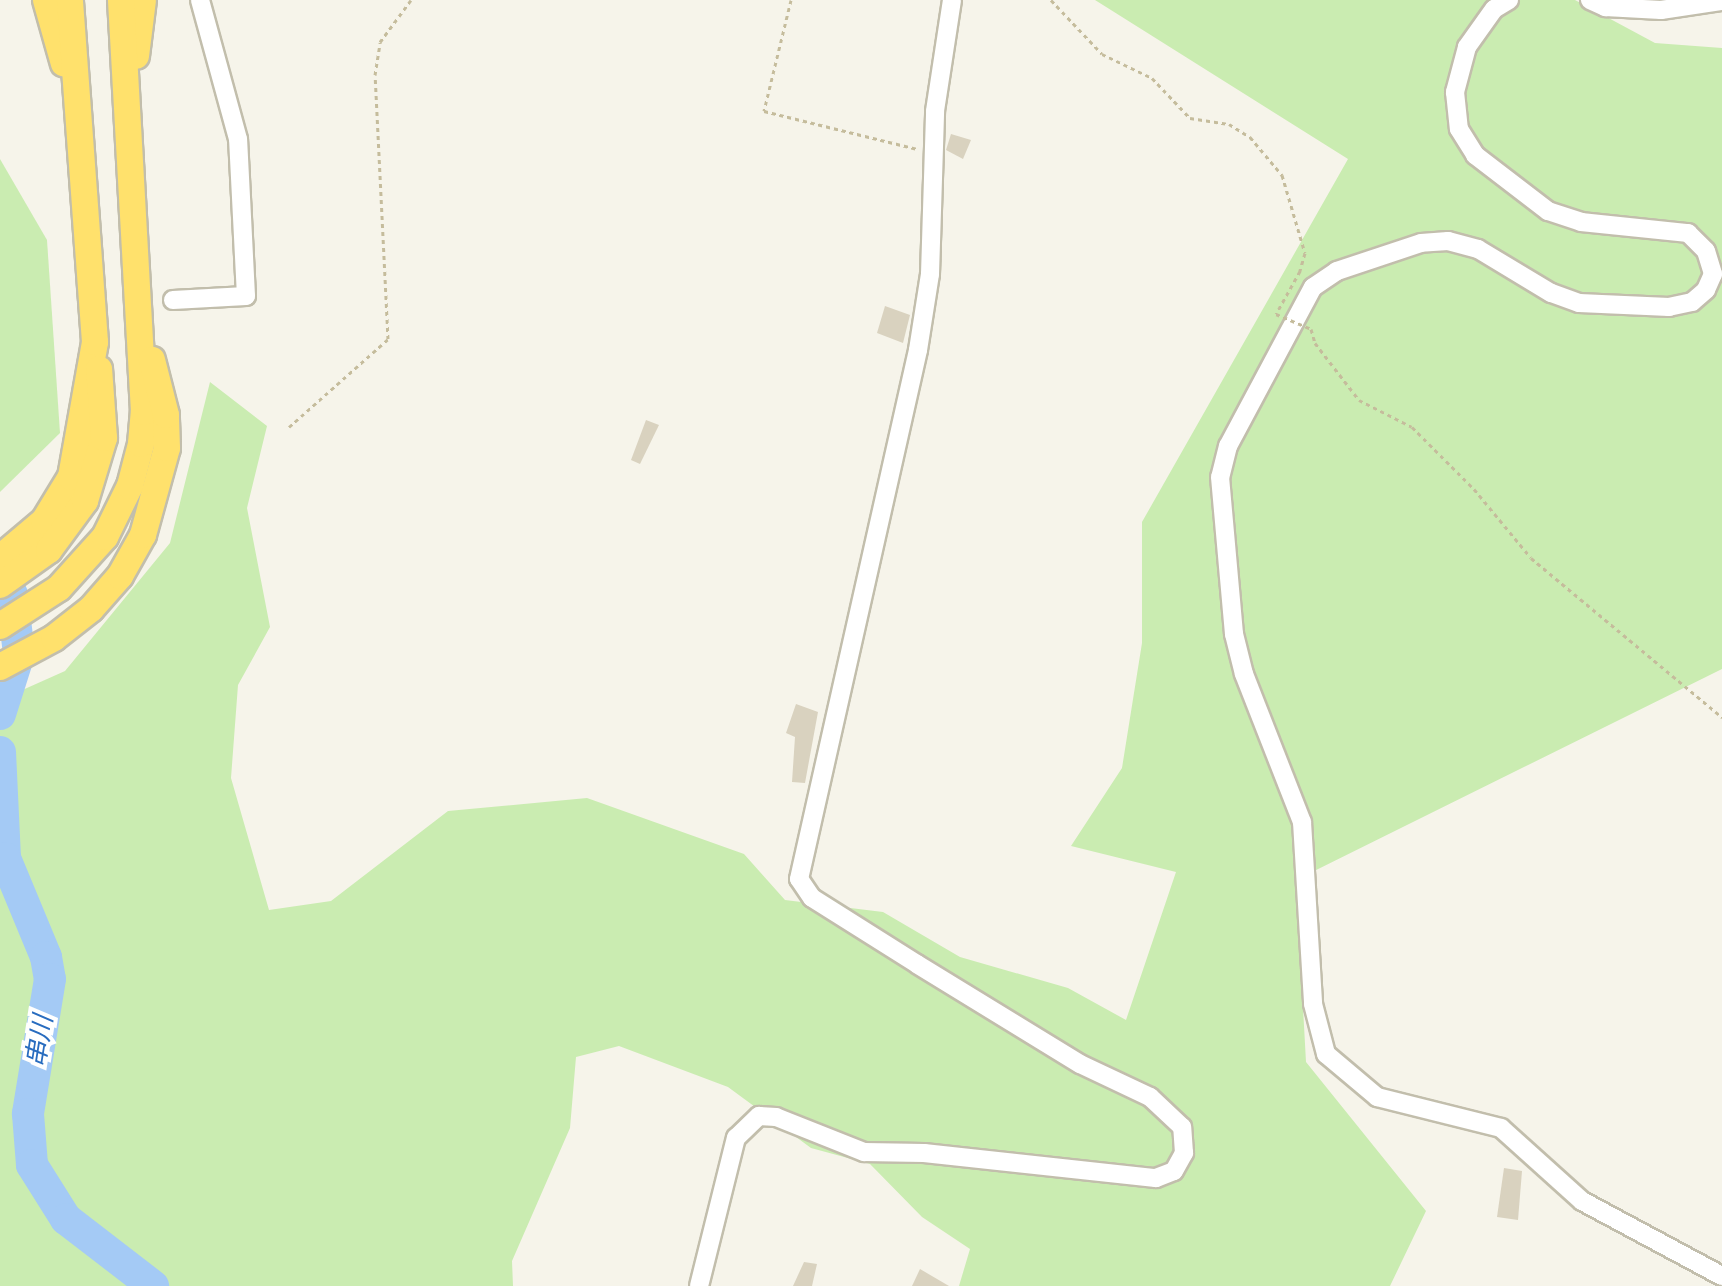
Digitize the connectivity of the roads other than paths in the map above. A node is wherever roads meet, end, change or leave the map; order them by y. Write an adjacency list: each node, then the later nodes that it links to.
1 (46, 0): 11 (highway)
2 (70, 0): 11 (highway)
3 (121, 0): 10 (highway)
4 (143, 0): 10 (highway)
5 (200, 0): 12 (street)
6 (952, 0): 20 (street)
7 (1509, 0): 19 (street)
8 (1590, 0): 9 (street)
9 (1722, 1)
10 (127, 121): 13 (highway)
11 (82, 138): 14 (highway)
12 (173, 300)
13 (139, 309): 17 (highway); 18 (highway)
14 (92, 436): 15 (highway); 16 (highway)
15 (0, 558)
16 (0, 585)
17 (0, 626)
18 (0, 667)
19 (1722, 1276)
20 (699, 1286)

